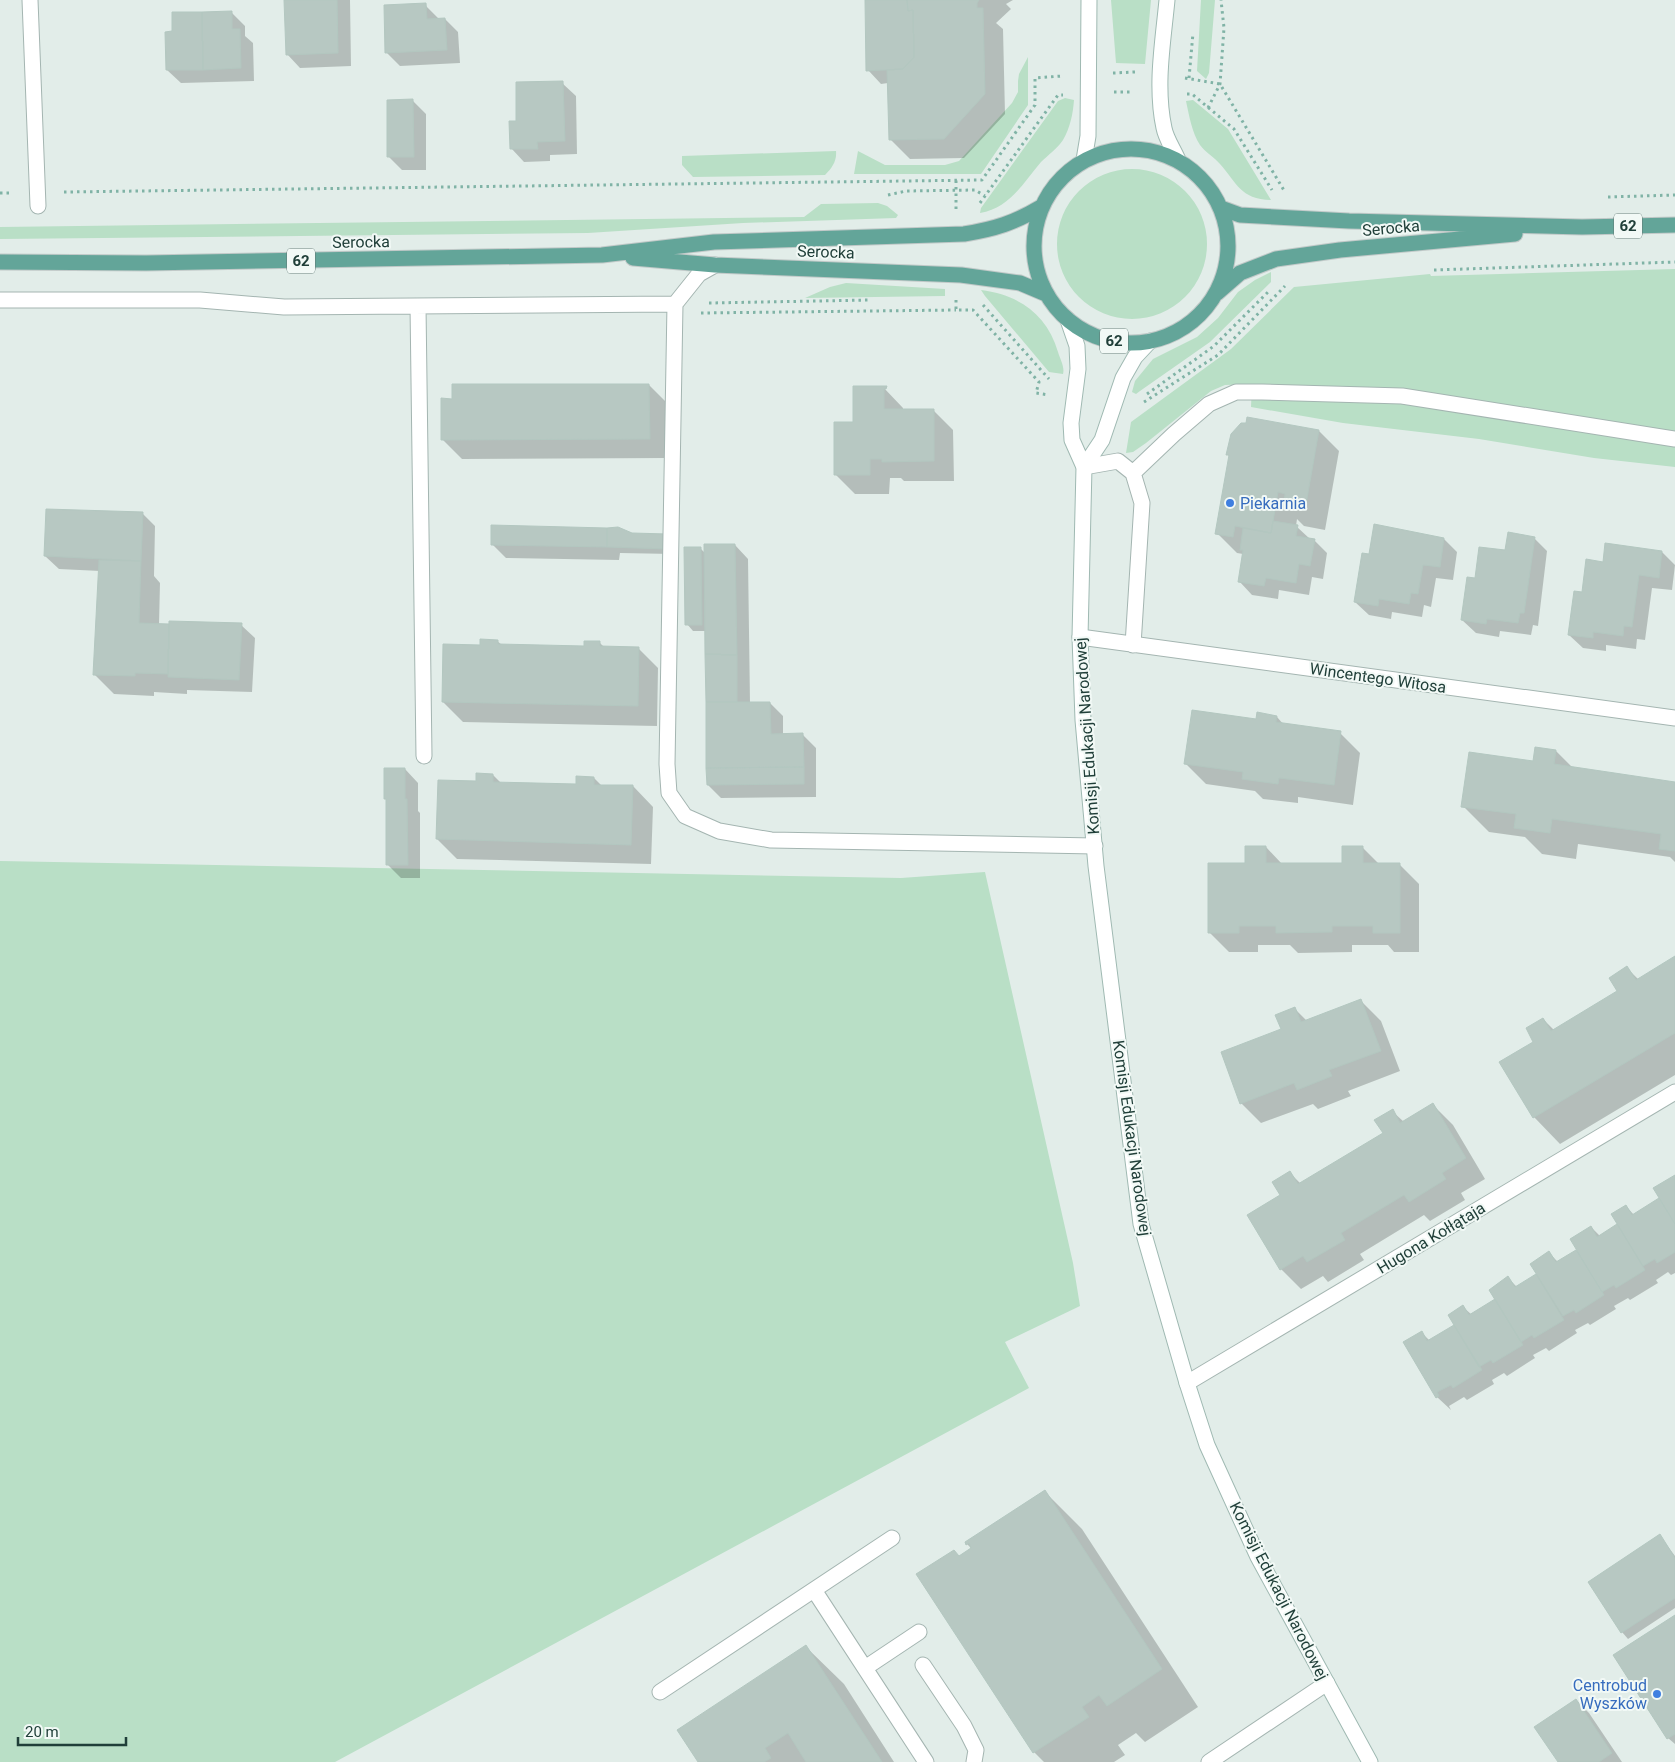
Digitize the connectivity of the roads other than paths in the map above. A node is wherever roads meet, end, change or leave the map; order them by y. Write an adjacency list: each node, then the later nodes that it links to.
1 (30, 0): 6 (street)
2 (1089, 0): 4 (street)
3 (1167, 0): 5 (street)
4 (1084, 160): 5 (main road, 62); 7 (main road, 62)
5 (1178, 160): 8 (main road, 62)
6 (37, 199)
7 (1041, 207): 11 (main road, Serocka / 62); 14 (main road, 62)
8 (1221, 208): 10 (main road, Serocka / 62); 15 (main road, 62)
9 (1675, 225): 10 (main road, Serocka / 62)
10 (1582, 228): 15 (main road, Serocka / 62)
11 (602, 255): 12 (main road, Serocka / 62); 13 (main road, Serocka / 62)
12 (0, 262)
13 (714, 265): 14 (main road, Serocka / 62); 17 (street)
14 (1046, 294): 19 (main road, 62)
15 (1215, 295): 20 (main road, 62)
16 (0, 300): 18 (street)
17 (675, 304): 18 (street); 28 (street)
18 (418, 306): 27 (street)
19 (1068, 320): 20 (main road, 62); 22 (street, Komisji Edukacji Narodowej)
20 (1150, 341): 22 (street)
21 (1675, 439): 23 (street)
22 (1084, 468): 23 (street); 24 (street, Komisji Edukacji Narodowej)
23 (1133, 473): 25 (street)
24 (1080, 638): 25 (street, Wincentego Witosa); 28 (street, Komisji Edukacji Narodowej)
25 (1133, 644): 26 (street, Wincentego Witosa)
26 (1675, 718)
27 (424, 756)
28 (1095, 846): 30 (street, Komisji Edukacji Narodowej)
29 (1675, 1092): 30 (street, Hugona Kołłątaja)
30 (1187, 1383): 36 (street, Komisji Edukacji Narodowej)
31 (892, 1538): 32 (street)
32 (814, 1590): 35 (street); 37 (street)
33 (919, 1632): 35 (street)
34 (924, 1665): 39 (street)
35 (865, 1668): 38 (street)
36 (1327, 1683): 40 (street); 41 (street, Komisji Edukacji Narodowej)
37 (660, 1692)
38 (926, 1762)
39 (974, 1762)
40 (1209, 1762)
41 (1370, 1762)

